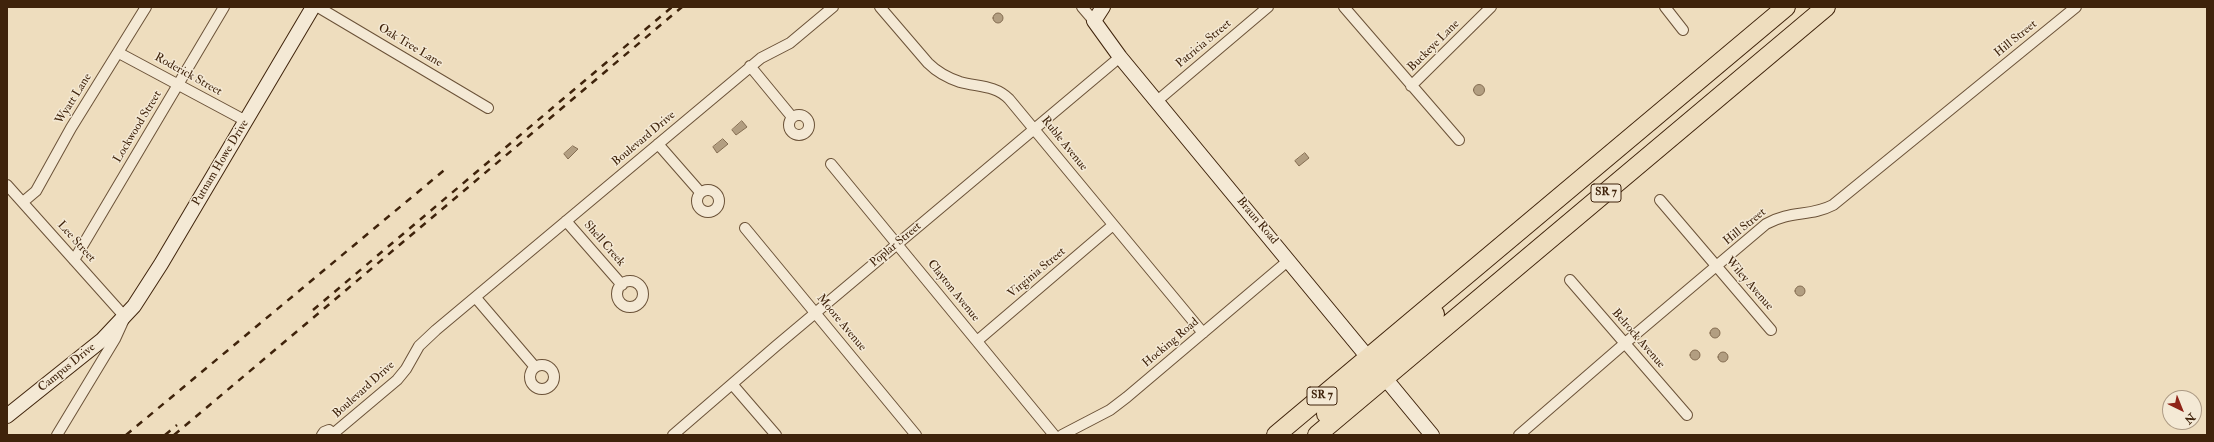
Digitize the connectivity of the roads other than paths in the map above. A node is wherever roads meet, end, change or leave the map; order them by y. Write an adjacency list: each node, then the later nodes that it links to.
1 (146, 7): 18 (street, Wyatt Lane)
2 (224, 7): 21 (street, Lockwood Street)
3 (313, 7): 26 (street, Putnam Howe Drive)
4 (318, 7): 24 (street, Oak Tree Lane)
5 (833, 7): 20 (street, Boulevard Drive)
6 (880, 7): 27 (street, Ruble Avenue)
7 (1082, 7): 16 (street, Braun Road)
8 (1103, 7): 16 (street)
9 (1268, 7): 23 (street, Patricia Street)
10 (1344, 7): 22 (street)
11 (1491, 7): 22 (street, Buckeye Lane)
12 (1665, 7): 17 (street)
13 (1786, 7): 52 (highway, SR 7 / SR 7)
14 (1826, 7): 52 (highway, SR 7 / SR 7)
15 (2076, 7): 41 (street, Hill Street)
16 (1094, 21): 19 (street, Braun Road)
17 (1683, 30)
18 (119, 53): 21 (street, Roderick Street); 34 (street, Wyatt Lane)
19 (1120, 57): 23 (street, Braun Road); 27 (street, Poplar Street)
20 (750, 66): 25 (street); 29 (street, Boulevard Drive)
21 (178, 85): 26 (street, Roderick Street); 39 (street, Lockwood Street)
22 (1411, 86): 28 (street)
23 (1157, 101): 40 (street, Braun Road)
24 (488, 108)
25 (792, 116)
26 (246, 121): 46 (street, Putnam Howe Drive)
27 (1035, 129): 36 (street, Ruble Avenue); 38 (street, Poplar Street)
28 (1459, 140)
29 (658, 144): 32 (street); 35 (street, Boulevard Drive)
30 (831, 164): 38 (street, Clayton Avenue)
31 (7, 186): 34 (street, Lee Street)
32 (700, 192)
33 (1660, 200): 41 (street, Wiley Avenue)
34 (23, 202): 39 (street, Lee Street)
35 (566, 221): 43 (street, Shell Creek); 44 (street, Boulevard Drive)
36 (1113, 225): 48 (street, Ruble Avenue); 49 (street, Virginia Street)
37 (745, 228): 45 (street, Moore Avenue)
38 (898, 244): 45 (street, Poplar Street); 49 (street, Clayton Avenue)
39 (74, 260): 46 (street, Lee Street)
40 (1289, 260): 48 (street, Hocking Road); 52 (street, Braun Road)
41 (1717, 266): 47 (street, Wiley Avenue); 50 (street, Hill Street)
42 (1570, 280): 50 (street, Belrock Avenue)
43 (622, 285)
44 (476, 298): 51 (street); 56 (street, Boulevard Drive)
45 (815, 313): 53 (street, Poplar Street); 61 (street, Moore Avenue)
46 (124, 317): 55 (street, Campus Drive); 57 (street)
47 (1771, 330)
48 (1203, 334): 63 (street, Hocking Road)
49 (977, 341): 62 (street, Clayton Avenue)
50 (1624, 344): 54 (street, Belrock Avenue); 68 (street, Hill Street)
51 (535, 367)
52 (1377, 368): 64 (highway, SR 7 / SR 7); 65 (highway); 66 (highway, SR 7 / SR 7); 67 (street, Braun Road)
53 (732, 384): 59 (street, Poplar Street); 60 (street)
54 (1687, 415)
55 (7, 416)
56 (335, 434): 58 (street, Boulevard Drive)
57 (57, 435)
58 (322, 435)
59 (673, 435)
60 (776, 435)
61 (916, 435)
62 (1054, 435)
63 (1062, 435)
64 (1276, 435)
65 (1306, 435)
66 (1317, 435)
67 (1432, 435)
68 (1519, 435)

